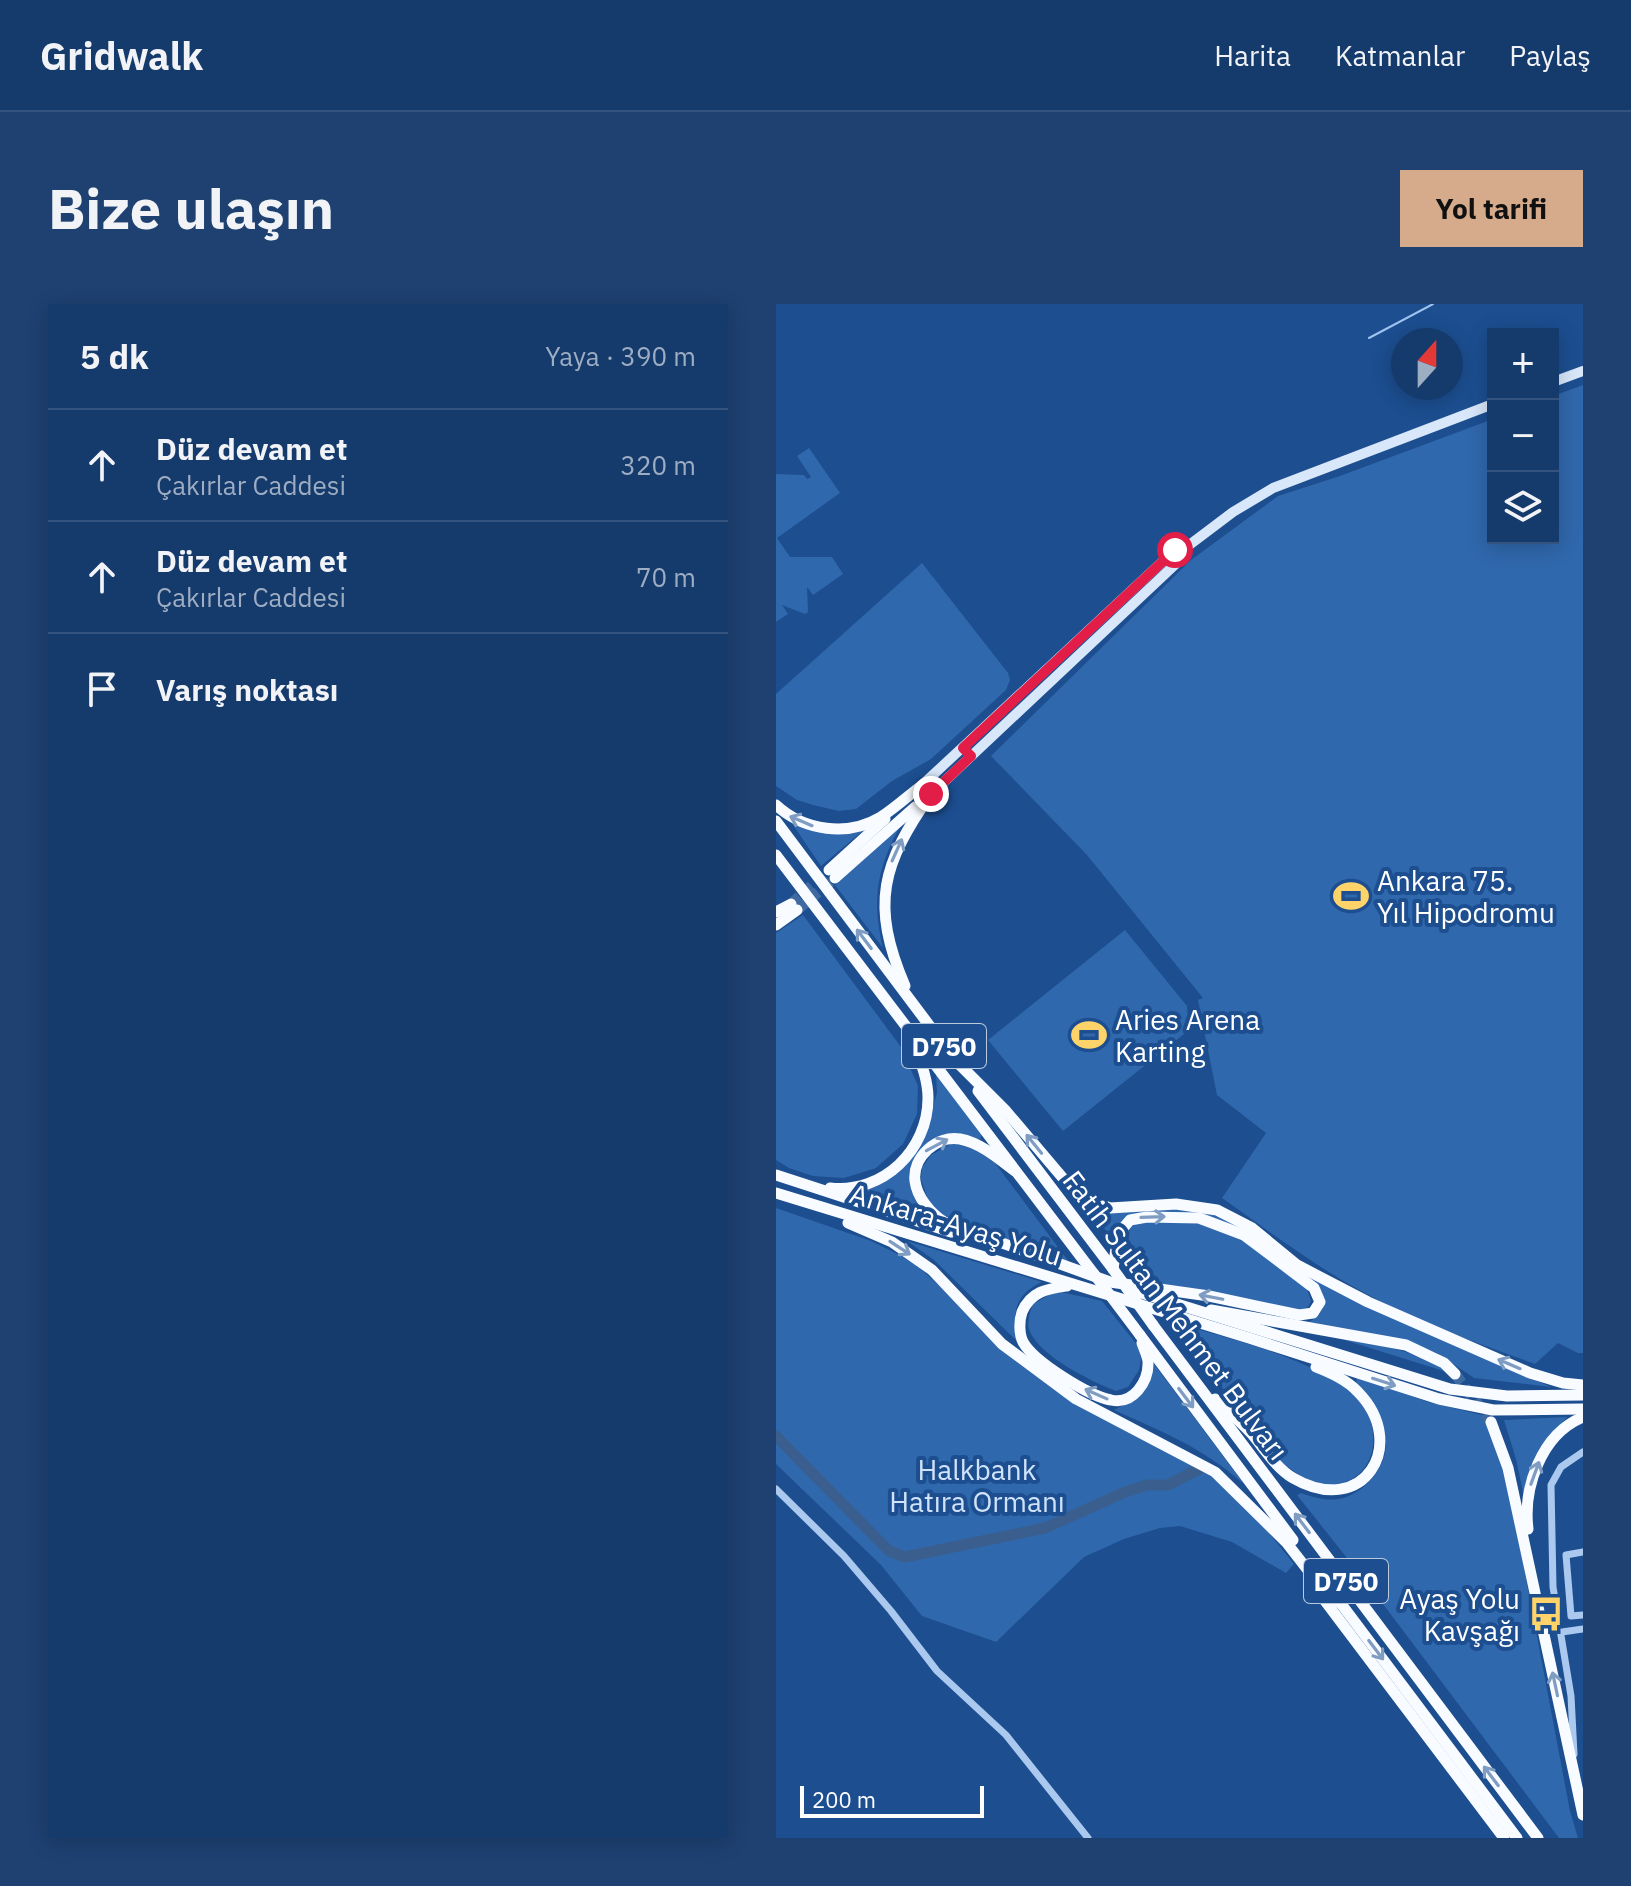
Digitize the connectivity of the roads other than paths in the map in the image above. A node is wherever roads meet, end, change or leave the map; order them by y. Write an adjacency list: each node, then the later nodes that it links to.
1 (1583, 371): 2 (main road)
2 (1559, 380)
3 (1487, 406): 4 (main road)
4 (926, 790): 5 (highway, one-way to 5); 8 (highway); 11 (highway, one-way to 4)
5 (776, 805)
6 (776, 821): 11 (highway, Fatih Sultan Mehmet Bulvarı / D750, one-way to 6)
7 (778, 860): 12 (highway, Fatih Sultan Mehmet Bulvarı / D750)
8 (832, 874)
9 (776, 912): 10 (highway)
10 (776, 925)
11 (913, 1005): 13 (highway, Fatih Sultan Mehmet Bulvarı / D750)
12 (902, 1022): 14 (highway, Fatih Sultan Mehmet Bulvarı / D750); 16 (highway)
13 (953, 1058): 18 (highway, Fatih Sultan Mehmet Bulvarı / D750); 26 (highway, one-way to 13)
14 (1015, 1171): 19 (highway, one-way to 14); 22 (highway, Fatih Sultan Mehmet Bulvarı / D750, bridge)
15 (776, 1175): 16 (highway, Ankara-Ayaş Yolu)
16 (801, 1182): 19 (highway, Ankara-Ayaş Yolu)
17 (777, 1194): 20 (highway, Ankara-Ayaş Yolu); 33 (highway, one-way to 33)
18 (1113, 1269): 19 (highway, one-way to 19); 25 (highway, Fatih Sultan Mehmet Bulvarı / D750, bridge)
19 (1110, 1282): 21 (highway)
20 (1074, 1285): 22 (highway, one-way to 20); 23 (highway, Ankara-Ayaş Yolu)
21 (1170, 1303): 24 (highway); 27 (highway)
22 (1140, 1335): 38 (highway, Fatih Sultan Mehmet Bulvarı / D750, one-way to 38)
23 (1249, 1338): 25 (highway); 28 (highway, one-way to 28)
24 (1455, 1374)
25 (1195, 1380): 47 (highway, Fatih Sultan Mehmet Bulvarı / D750, one-way to 25)
26 (1583, 1385)
27 (1583, 1395)
28 (1583, 1409)
29 (1583, 1417): 35 (highway, one-way to 29)
30 (1491, 1422): 35 (highway)
31 (1583, 1452): 37 (street)
32 (776, 1489): 44 (street)
33 (1268, 1523): 38 (highway); 45 (highway)
34 (1583, 1552): 36 (street)
35 (1533, 1578): 42 (highway, one-way to 35)
36 (1567, 1585): 37 (street); 39 (street)
37 (1553, 1587): 41 (street)
38 (1342, 1605): 46 (highway, Fatih Sultan Mehmet Bulvarı / D750, one-way to 46)
39 (1583, 1615)
40 (1583, 1629): 41 (street)
41 (1562, 1632): 42 (street)
42 (1579, 1782): 43 (highway)
43 (1583, 1815)
44 (1088, 1838)
45 (1504, 1838)
46 (1517, 1838)
47 (1538, 1838)

